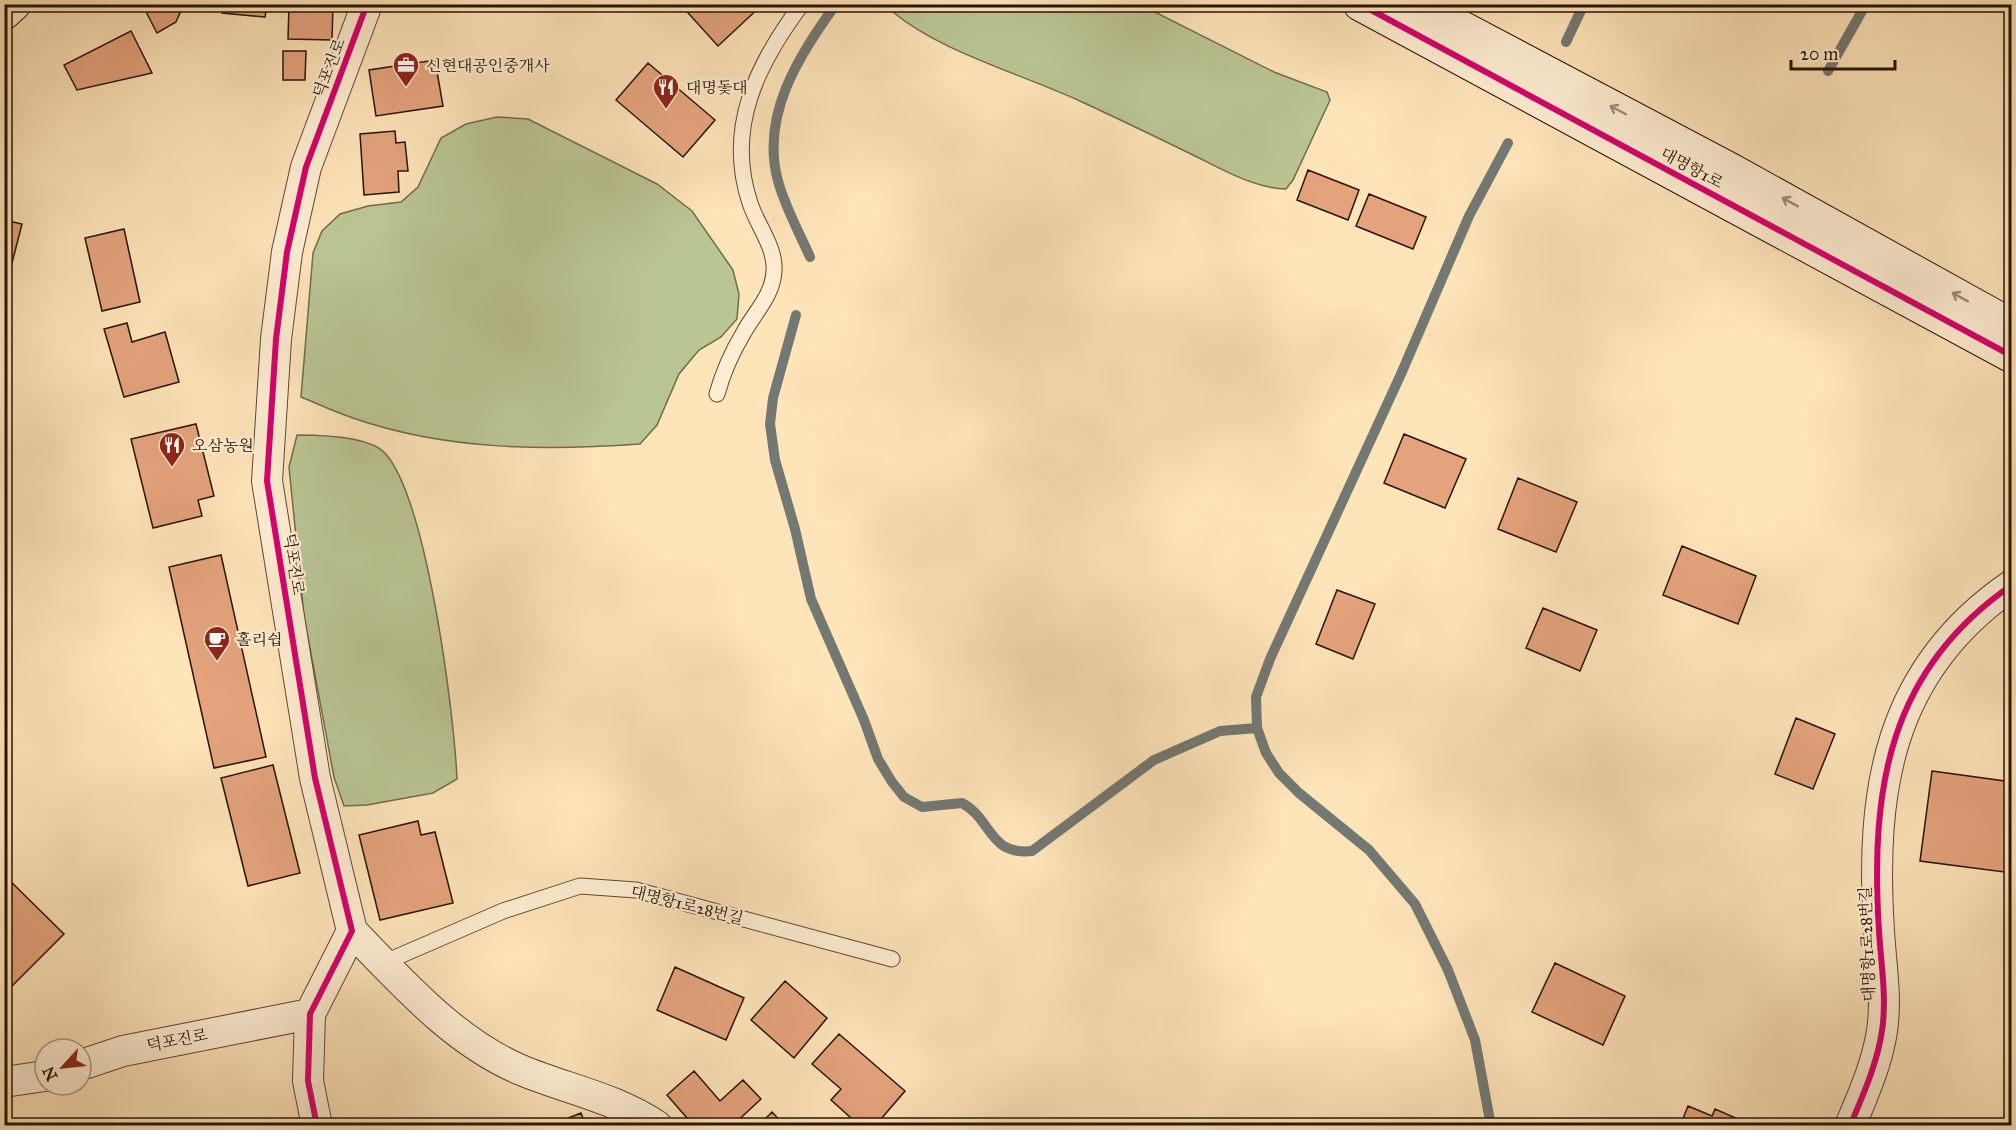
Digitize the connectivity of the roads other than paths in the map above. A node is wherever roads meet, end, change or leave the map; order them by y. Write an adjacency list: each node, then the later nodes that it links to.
1 (14, 4): 6 (street)
2 (368, 4): 11 (street, 덕포진로)
3 (802, 4): 9 (lane)
4 (1360, 4): 8 (street, 대명항1로)
5 (1417, 4): 7 (street, 대명항1로, one-way to 5)
6 (4, 13)
7 (2012, 326)
8 (2012, 356)
9 (717, 394)
10 (2012, 585): 20 (street, 대명항1로28번길)
11 (352, 930): 13 (street); 14 (street)
12 (892, 958): 13 (lane, 대명항1로28번길)
13 (384, 963): 19 (street)
14 (310, 1014): 15 (street, 덕포진로); 18 (street)
15 (93, 1061)
16 (33, 1078): 17 (street)
17 (4, 1082)
18 (317, 1125)
19 (657, 1125)
20 (1850, 1125)

